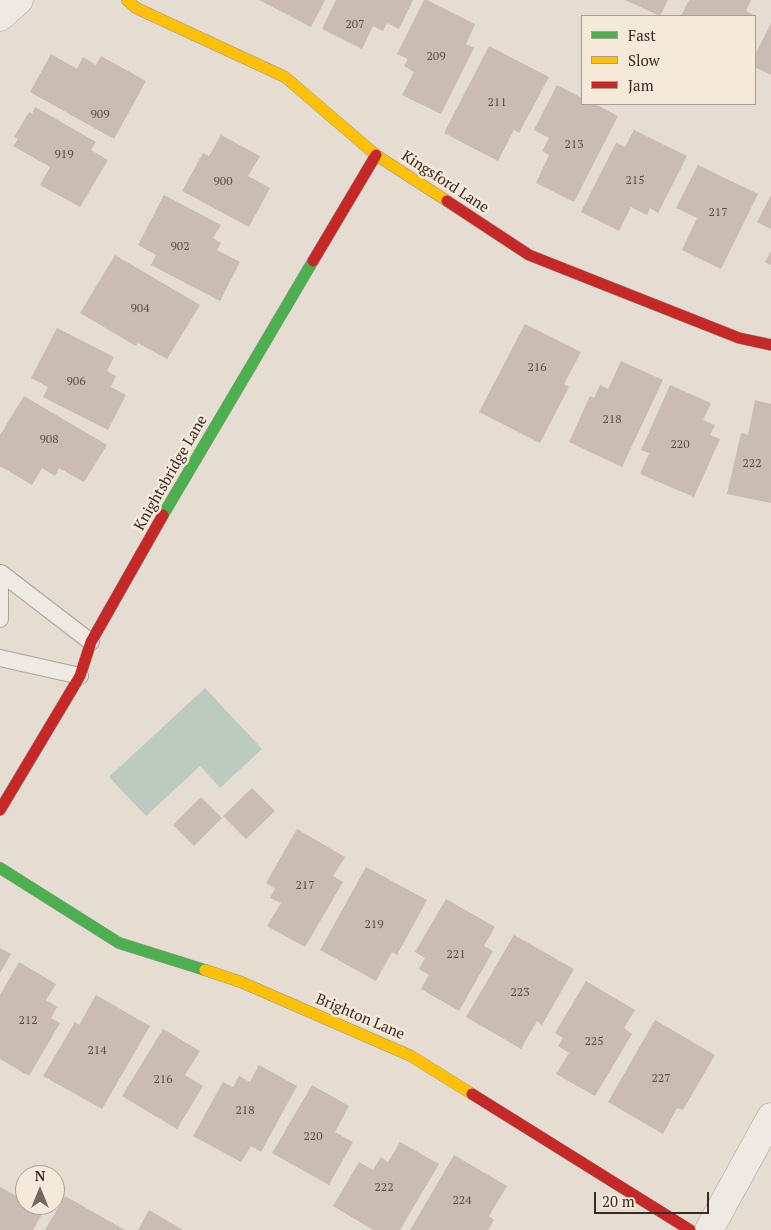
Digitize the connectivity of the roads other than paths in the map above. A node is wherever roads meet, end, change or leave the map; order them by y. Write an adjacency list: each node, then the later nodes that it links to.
1 (19, 0): 3 (street)
2 (127, 0): 4 (street, Kingsford Lane)
3 (0, 18)
4 (376, 155): 5 (street, Kingsford Lane); 8 (street, Knightsbridge Lane)
5 (771, 345)
6 (0, 573): 7 (lane); 8 (lane)
7 (0, 619)
8 (91, 642): 10 (street, Knightsbridge Lane)
9 (0, 658): 10 (lane)
10 (80, 676): 11 (street, Knightsbridge Lane)
11 (0, 810)
12 (0, 868): 14 (street, Brighton Lane)
13 (771, 1117): 15 (street)
14 (690, 1230)
15 (709, 1230)

